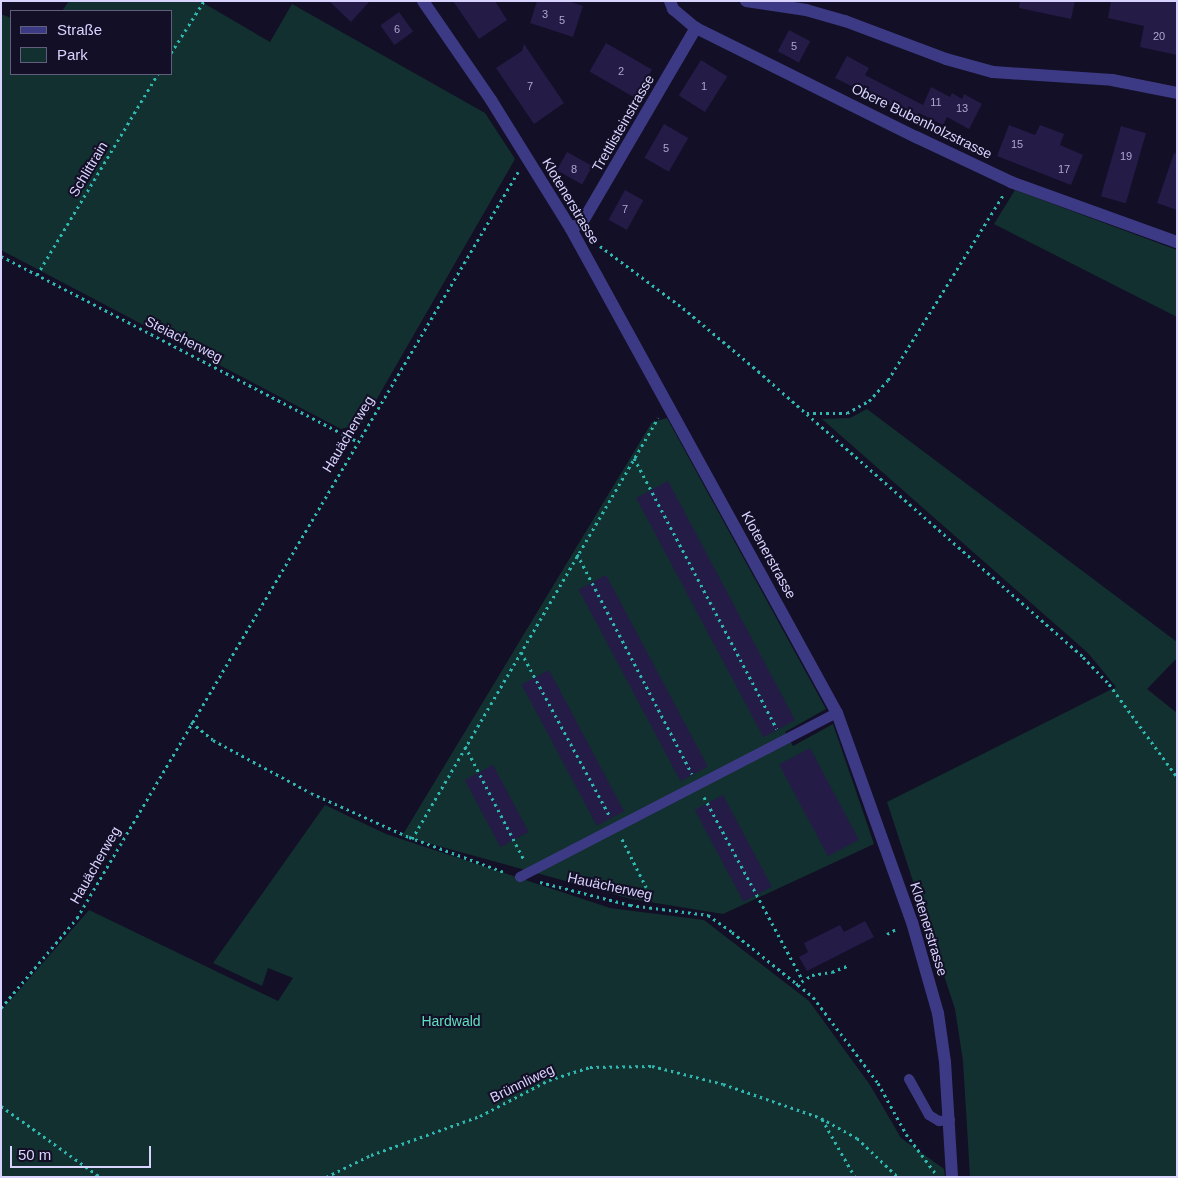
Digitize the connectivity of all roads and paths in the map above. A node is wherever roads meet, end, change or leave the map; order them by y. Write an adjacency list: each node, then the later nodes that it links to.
1 (204, 1): 6 (path)
2 (423, 1): 9 (street, Klotenerstrasse)
3 (670, 1): 5 (street, Obere Bubenholzstrasse)
4 (746, 1): 8 (street)
5 (696, 28): 10 (street, Obere Bubenholzstrasse); 11 (street, Trettlisteinstrasse)
6 (172, 51)
7 (157, 75): 15 (path, Schlittrain)
8 (1177, 93)
9 (530, 162): 11 (street, Klotenerstrasse); 18 (path, Hauächerweg)
10 (1011, 182): 12 (street, Obere Bubenholzstrasse); 17 (path)
11 (571, 229): 16 (street, Klotenerstrasse)
12 (1177, 242)
13 (598, 245): 17 (path)
14 (1, 256): 15 (path, Steiacherweg)
15 (38, 275): 18 (path, Steiacherweg)
16 (670, 407): 19 (path); 22 (street, Klotenerstrasse)
17 (807, 413): 26 (path)
18 (356, 441): 23 (path, Hauächerweg)
19 (634, 458): 20 (path); 24 (path)
20 (577, 554): 21 (path); 27 (path)
21 (520, 651): 25 (path); 28 (path)
22 (836, 713): 24 (lane); 40 (street, Klotenerstrasse)
23 (191, 722): 29 (path, Hauächerweg); 36 (path, Hauächerweg)
24 (782, 738): 27 (lane)
25 (465, 746): 29 (path); 30 (path)
26 (1177, 777)
27 (697, 783): 28 (lane); 34 (path)
28 (616, 828): 30 (lane); 32 (path)
29 (412, 839): 31 (path, Hauächerweg)
30 (530, 871): 31 (lane)
31 (520, 877): 35 (path, Hauächerweg)
32 (646, 887)
33 (849, 965): 34 (path)
34 (802, 979): 35 (path)
35 (796, 985): 45 (path, Hauächerweg)
36 (1, 1008)
37 (909, 1079): 40 (lane)
38 (1, 1106): 41 (path)
39 (822, 1118): 42 (path, Brünnliweg); 43 (path); 44 (path, Brünnliweg)
40 (950, 1120): 46 (street, Klotenerstrasse)
41 (100, 1177)
42 (326, 1177)
43 (855, 1177)
44 (898, 1177)
45 (939, 1177)
46 (952, 1177)

